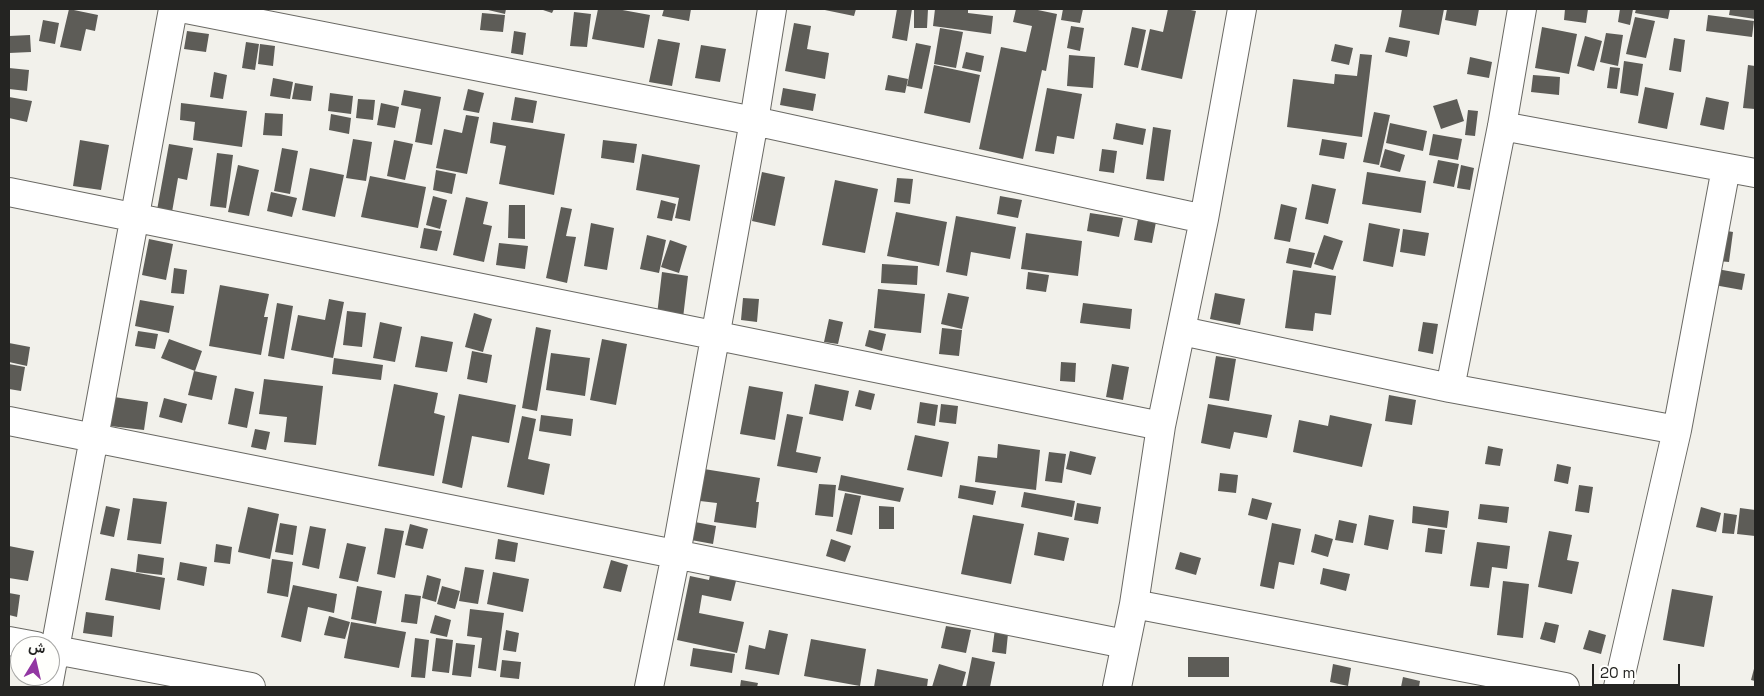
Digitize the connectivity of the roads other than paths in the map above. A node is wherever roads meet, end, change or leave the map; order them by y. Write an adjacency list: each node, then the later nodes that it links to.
1 (173, 9): 11 (street)
2 (186, 9): 6 (street)
3 (772, 9): 6 (street)
4 (1242, 9): 12 (street)
5 (1522, 9): 7 (street)
6 (754, 121): 12 (street); 14 (street)
7 (1502, 126): 8 (street); 15 (street)
8 (1726, 168): 9 (street); 18 (street)
9 (1755, 173)
10 (9, 192): 11 (street)
11 (134, 217): 14 (street); 19 (street)
12 (1204, 219): 13 (street)
13 (1182, 331): 15 (street); 17 (street)
14 (716, 334): 17 (street); 20 (street)
15 (1450, 388): 18 (street)
16 (9, 421): 19 (street)
17 (1162, 426): 21 (street)
18 (1677, 430): 29 (street)
19 (94, 439): 20 (street); 22 (street)
20 (676, 554): 23 (street); 26 (street)
21 (1134, 604): 23 (street); 28 (street)
22 (50, 636)
23 (1125, 644): 27 (street)
24 (60, 650): 25 (street)
25 (251, 687)
26 (649, 687)
27 (1117, 687)
28 (1565, 687)
29 (1618, 687)

